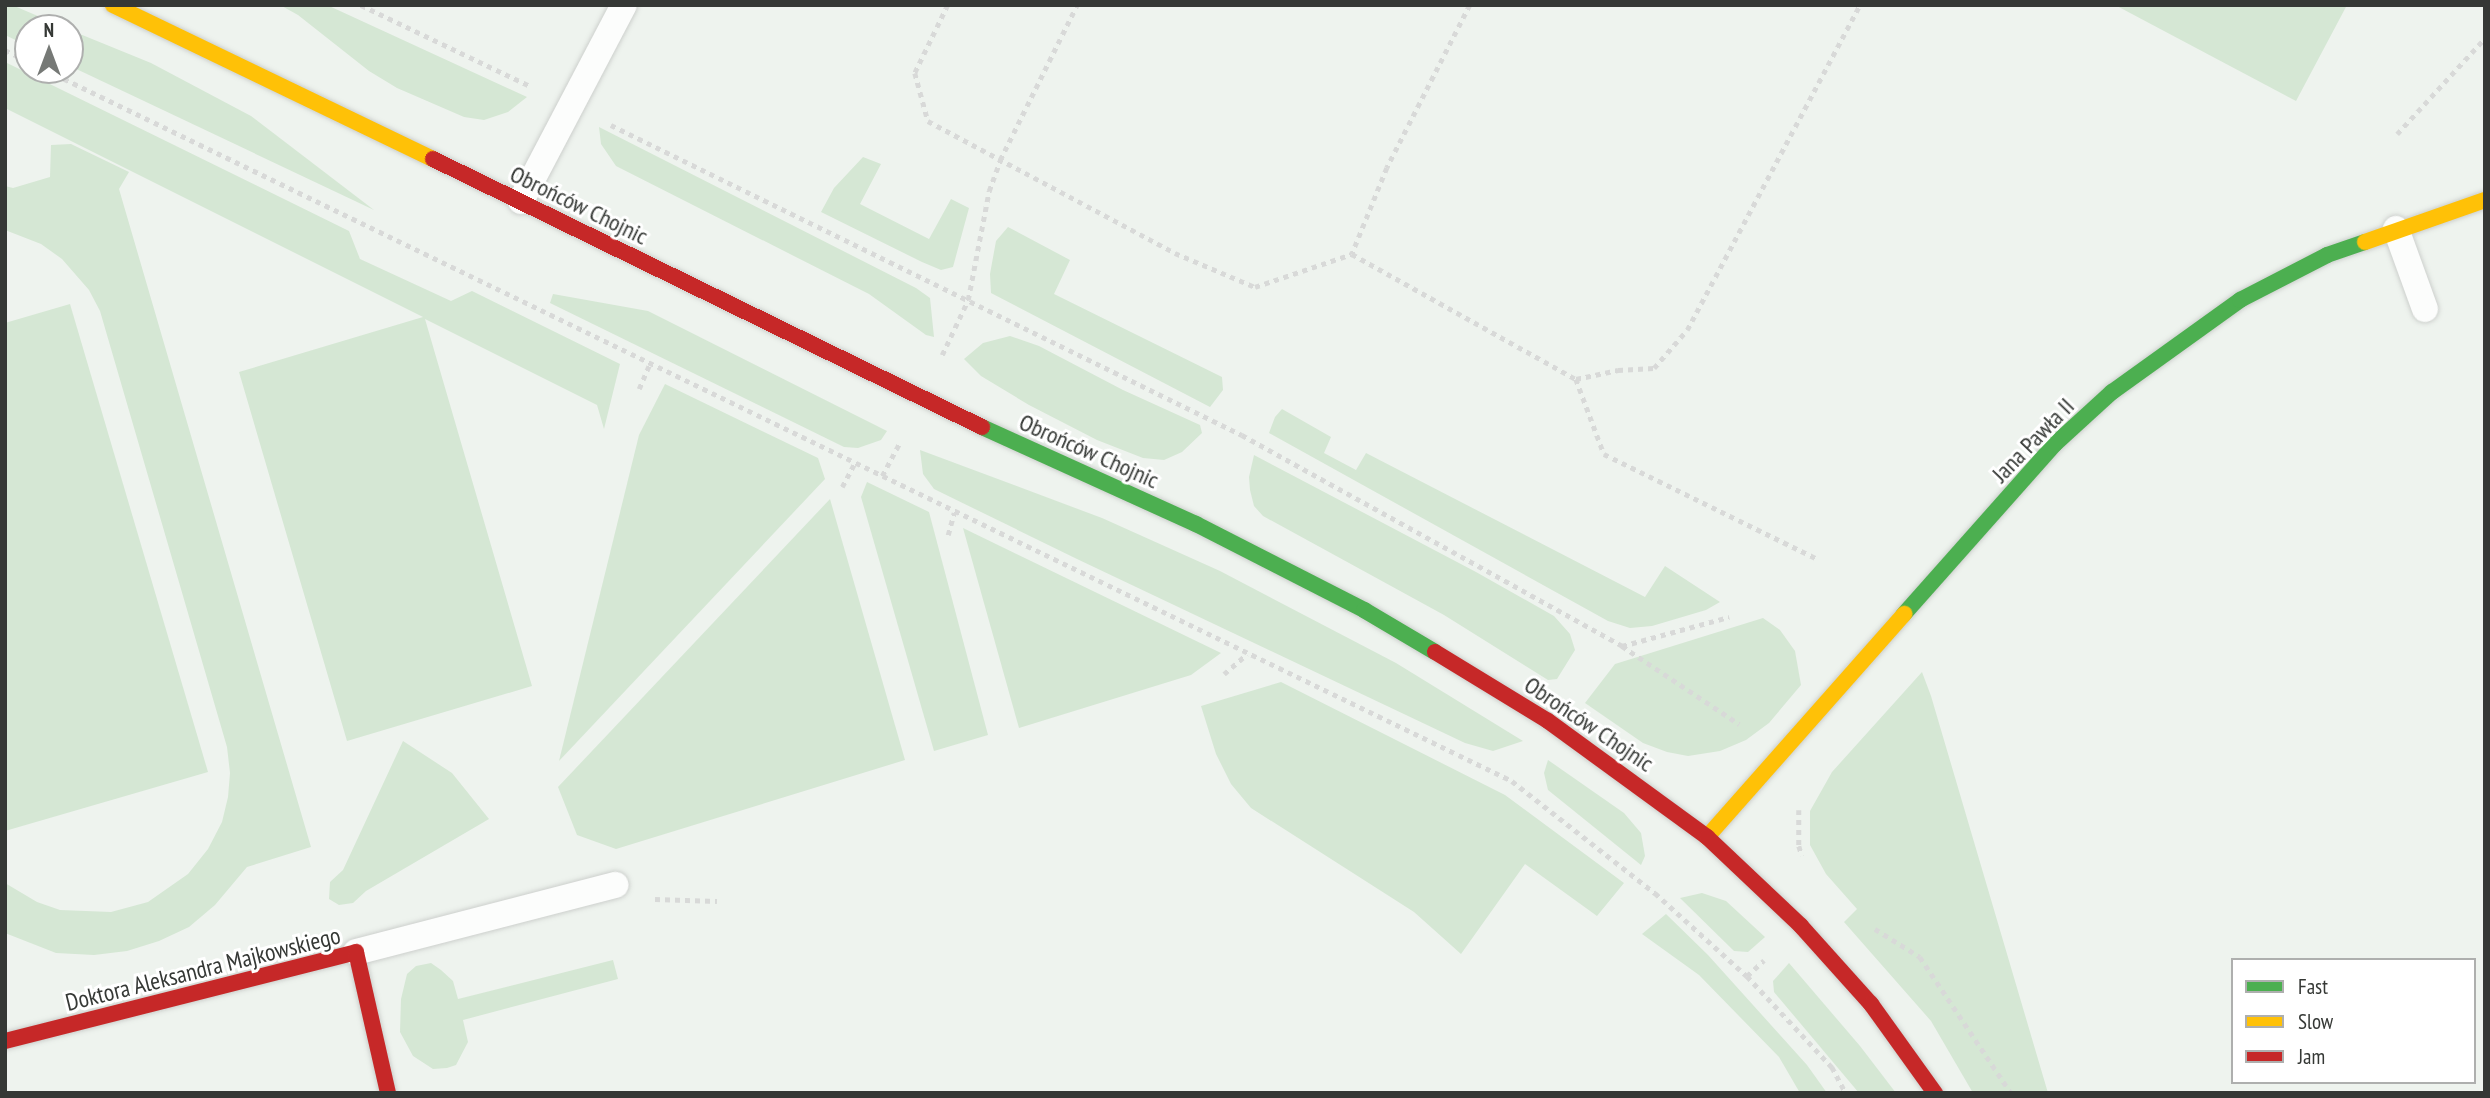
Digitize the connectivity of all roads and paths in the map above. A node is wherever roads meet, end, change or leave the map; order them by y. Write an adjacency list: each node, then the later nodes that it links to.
1 (113, 5): 14 (street, Obrońców Chojnic)
2 (361, 5): 10 (path)
3 (624, 5): 10 (lane)
4 (948, 5): 12 (path)
5 (1077, 5): 12 (path)
6 (1471, 5): 16 (path)
7 (1860, 5): 20 (path)
8 (2485, 38): 11 (path)
9 (75, 84): 19 (path)
10 (573, 106): 14 (lane); 17 (path)
11 (2398, 134)
12 (1000, 160): 16 (path); 17 (path)
13 (2485, 200): 15 (street, Jana Pawła II)
14 (521, 201): 33 (street, Obrońców Chojnic)
15 (2396, 229): 18 (lane); 33 (street, Jana Pawła II)
16 (1352, 254): 20 (path)
17 (968, 300): 28 (path)
18 (2425, 309)
19 (649, 365): 21 (path); 22 (path)
20 (1576, 379): 26 (path)
21 (639, 389)
22 (855, 463): 23 (path); 24 (path)
23 (842, 487)
24 (954, 513): 25 (path); 29 (path)
25 (948, 535)
26 (1817, 559)
27 (1729, 617): 28 (path)
28 (1622, 646): 31 (path)
29 (1247, 654): 30 (path); 42 (path)
30 (1224, 674)
31 (1743, 727)
32 (1805, 798): 34 (path)
33 (1707, 836): 43 (street, Obrońców Chojnic)
34 (1806, 866)
35 (615, 885): 39 (lane)
36 (653, 899): 37 (path)
37 (717, 901)
38 (1863, 922): 44 (path)
39 (356, 952): 40 (street, Doktora Aleksandra Majkowskiego); 41 (street, Doktora Aleksandra Majkowskiego)
40 (5, 1041)
41 (388, 1093)
42 (1846, 1093)
43 (1935, 1093)
44 (2011, 1093)

